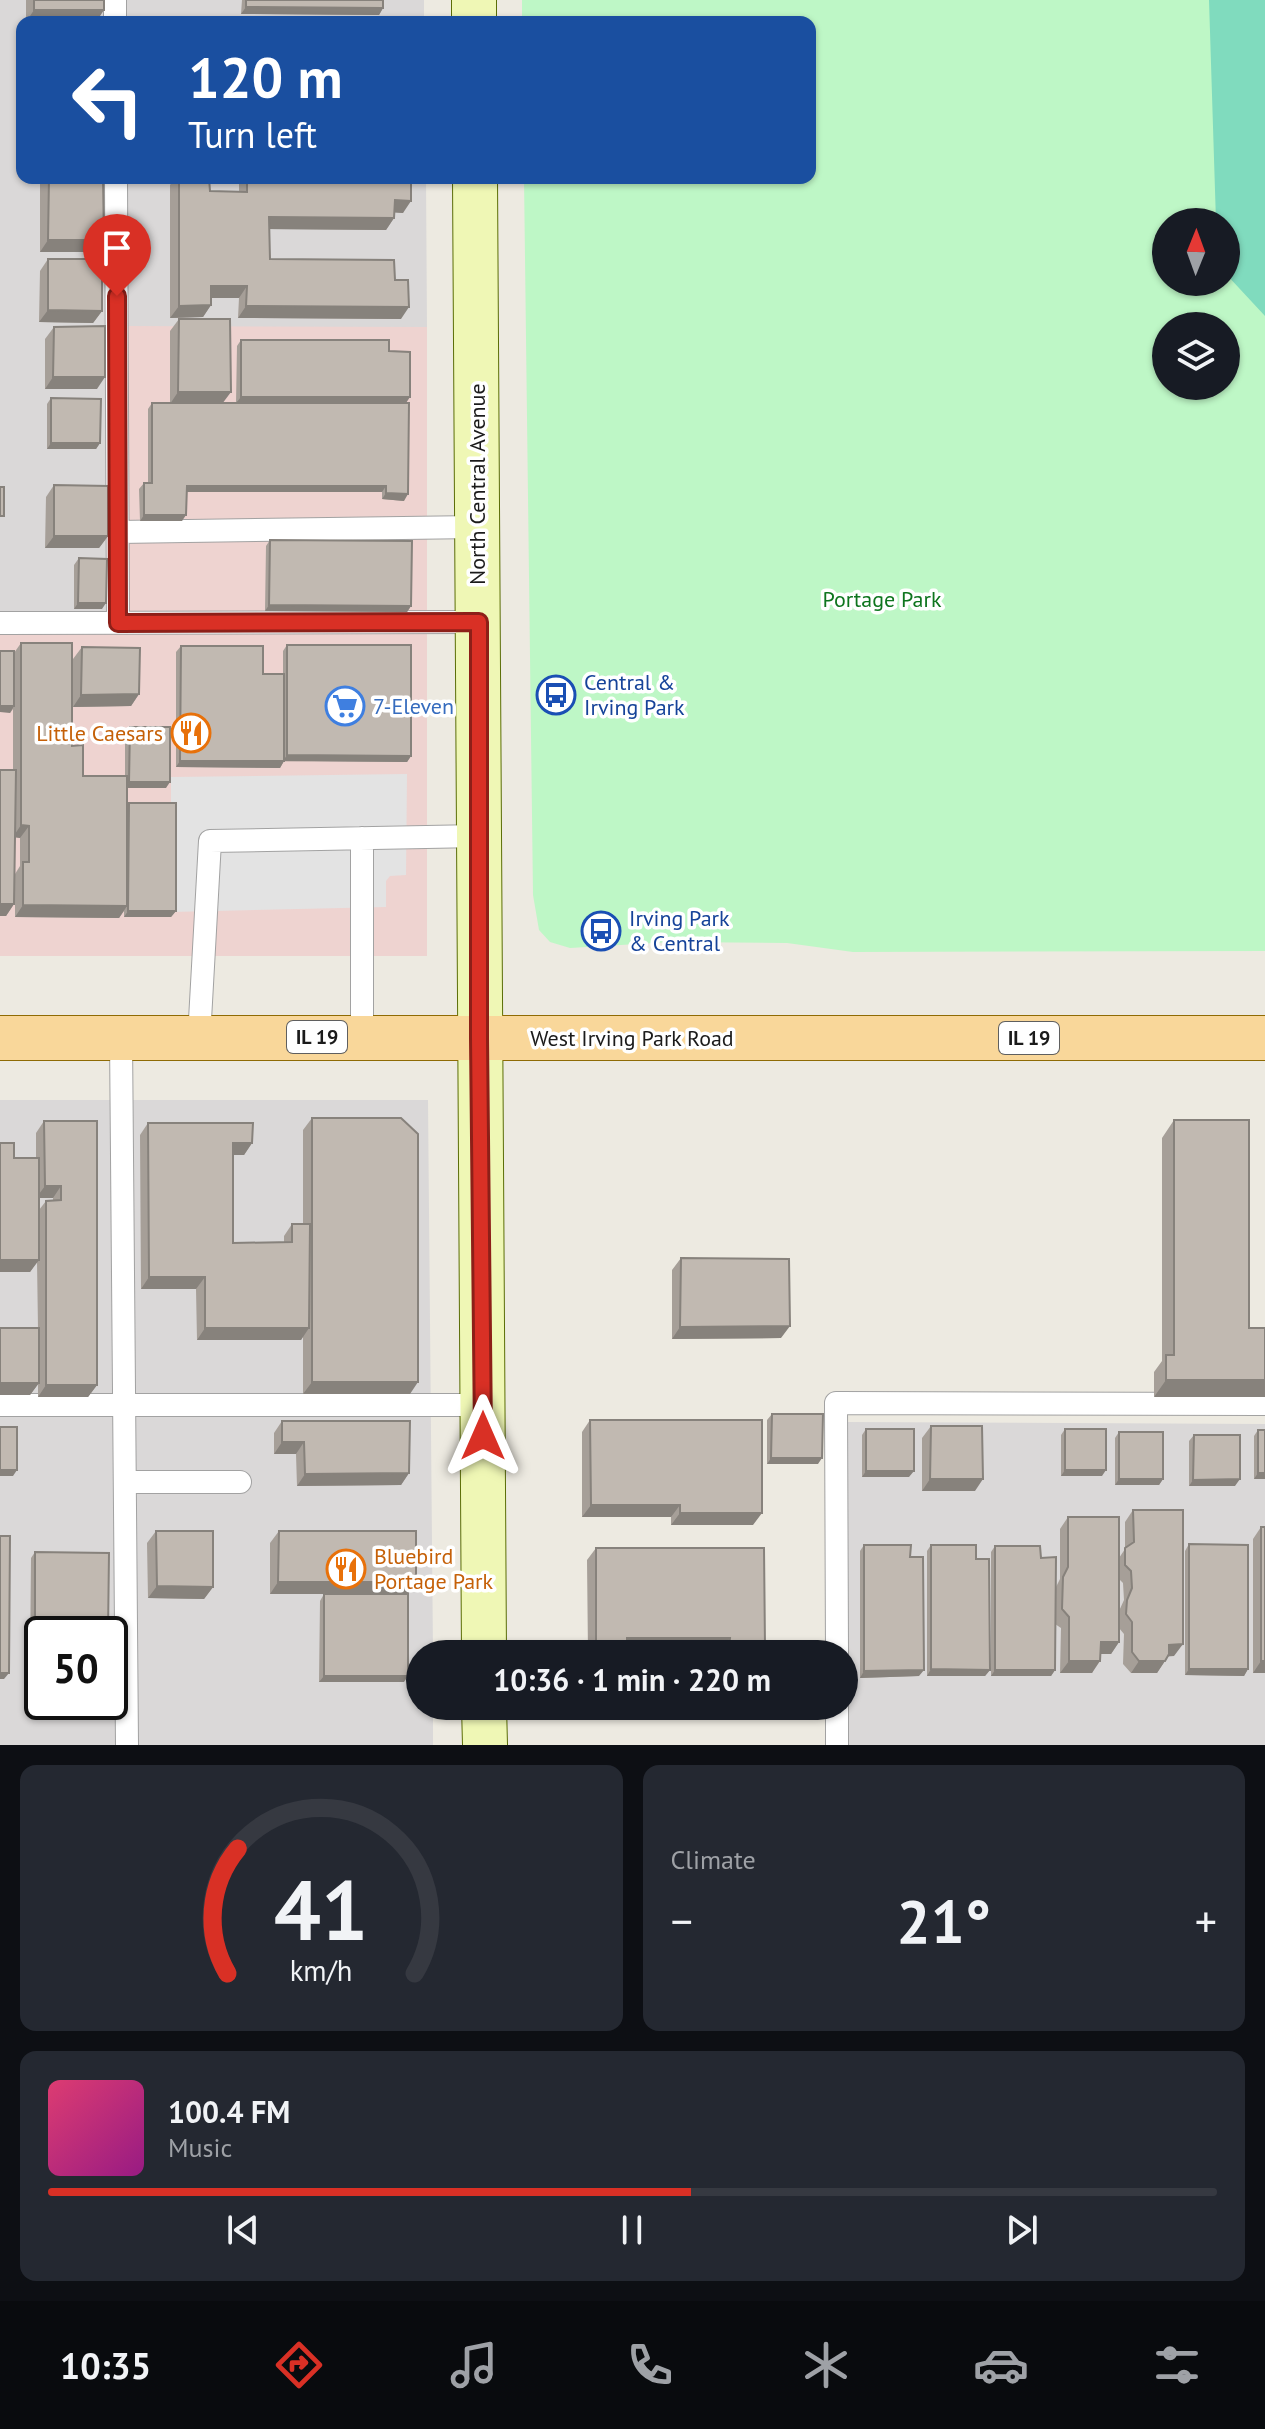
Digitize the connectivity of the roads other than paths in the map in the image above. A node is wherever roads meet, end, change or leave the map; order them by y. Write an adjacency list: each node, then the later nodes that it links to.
1 (116, 184): 4 (lane)
2 (475, 184): 3 (main road, North Central Avenue)
3 (477, 527): 4 (lane); 5 (main road, North Central Avenue)
4 (118, 532): 7 (lane)
5 (479, 622): 7 (lane); 8 (main road, North Central Avenue)
6 (0, 623): 7 (lane)
7 (118, 623)
8 (479, 836): 9 (lane); 14 (main road, North Central Avenue)
9 (362, 838): 10 (lane); 13 (lane)
10 (362, 1037): 13 (main road, West Irving Park Road / IL 19); 14 (main road, West Irving Park Road / IL 19)
11 (0, 1038): 12 (main road, West Irving Park Road / IL 19)
12 (121, 1038): 13 (main road, West Irving Park Road / IL 19); 18 (lane)
13 (199, 1038)
14 (479, 1038): 15 (main road, West Irving Park Road / IL 19); 19 (main road, North Central Avenue)
15 (1265, 1038)
16 (1265, 1404): 23 (lane)
17 (0, 1405): 18 (lane)
18 (125, 1405): 19 (lane); 20 (lane)
19 (482, 1405): 22 (main road, North Central Avenue)
20 (125, 1482): 21 (lane); 26 (lane)
21 (240, 1482)
22 (484, 1640)
23 (837, 1640)
24 (484, 1720): 27 (main road)
25 (837, 1720): 28 (lane)
26 (127, 1745)
27 (485, 1745)
28 (837, 1745)

